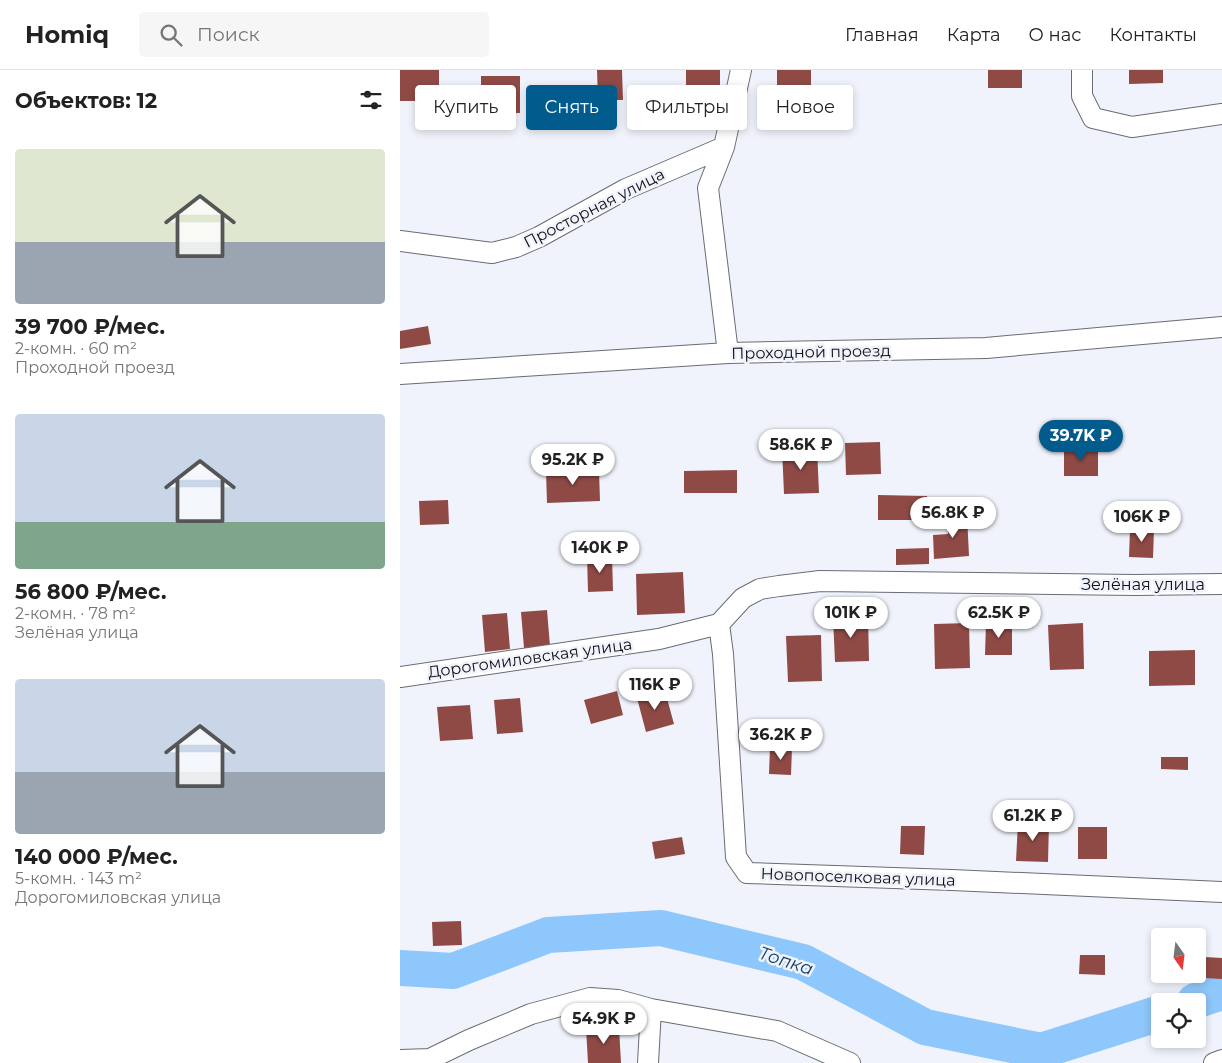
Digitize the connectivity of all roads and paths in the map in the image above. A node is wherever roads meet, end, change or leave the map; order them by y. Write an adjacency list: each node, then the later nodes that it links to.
1 (741, 70): 4 (street)
2 (1082, 70): 3 (street)
3 (1222, 114)
4 (724, 147): 5 (street, Просторная улица); 7 (street)
5 (400, 241)
6 (1222, 327): 7 (street, Проходной проезд)
7 (728, 353): 8 (street, Проходной проезд)
8 (400, 374)
9 (1222, 584): 10 (street, Зелёная улица)
10 (719, 624): 11 (street, Дорогомиловская улица); 12 (street, Новопоселковая улица)
11 (400, 677)
12 (1222, 892)
13 (651, 1009): 14 (street); 16 (street); 17 (street)
14 (400, 1060)
15 (1222, 1060): 18 (street)
16 (648, 1063)
17 (850, 1063)
18 (1214, 1063)

